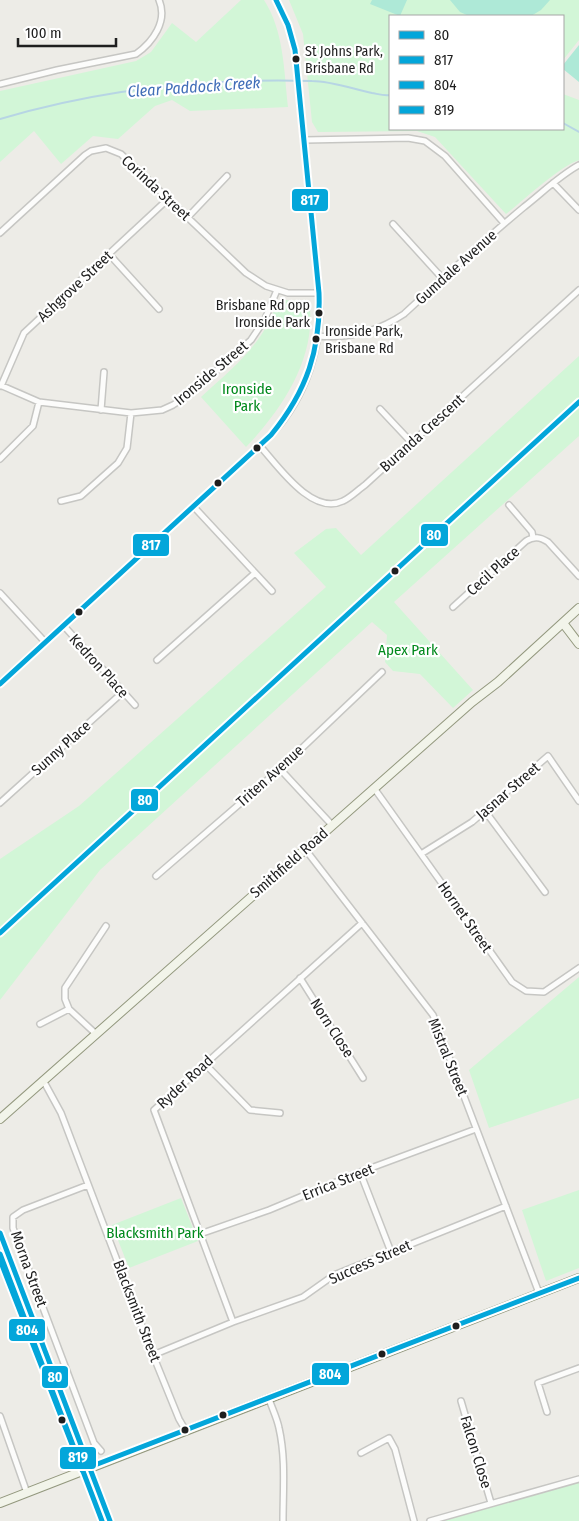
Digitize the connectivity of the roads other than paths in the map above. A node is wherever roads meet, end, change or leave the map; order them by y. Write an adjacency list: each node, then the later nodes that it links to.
1 (159, 0): 3 (street)
2 (276, 0): 4 (street)
3 (0, 84)
4 (305, 140): 12 (street); 18 (street)
5 (579, 166): 7 (street, Gumdale Avenue)
6 (228, 176): 10 (street)
7 (553, 183): 9 (street); 12 (street, Gumdale Avenue)
8 (168, 199): 10 (street, Corinda Street); 13 (street, Corinda Street); 14 (street, Ashgrove Street)
9 (579, 210)
10 (187, 218): 16 (street, Corinda Street)
11 (393, 224): 15 (street)
12 (504, 224): 15 (street, Gumdale Avenue)
13 (0, 233)
14 (110, 254): 19 (street); 22 (street, Ashgrove Street)
15 (443, 279): 20 (street, Gumdale Avenue)
16 (276, 290): 18 (street, Corinda Street); 26 (street, Ironside Street)
17 (579, 290): 27 (street, Buranda Crescent)
18 (319, 293): 20 (street)
19 (159, 308)
20 (318, 336): 28 (street)
21 (104, 372): 24 (street)
22 (1, 386): 23 (street, Ironside Street)
23 (40, 402): 24 (street, Ironside Street); 29 (street)
24 (101, 410): 26 (street, Ironside Street)
25 (380, 410): 27 (street)
26 (131, 413): 30 (street)
27 (411, 442): 28 (street, Buranda Crescent)
28 (260, 446): 32 (street)
29 (0, 459)
30 (61, 501)
31 (508, 505): 33 (street)
32 (194, 507): 34 (street); 41 (street)
33 (533, 538): 35 (street, Cecil Place); 38 (street, Cecil Place)
34 (255, 573): 36 (street); 44 (street)
35 (579, 576)
36 (272, 591)
37 (0, 593): 42 (street)
38 (453, 607)
39 (579, 608): 40 (main road, Smithfield Road)
40 (564, 623): 43 (main road); 50 (main road, Smithfield Road)
41 (64, 626): 42 (street); 47 (street, Kedron Place)
42 (45, 642): 46 (street)
43 (579, 644)
44 (157, 660)
45 (382, 672): 49 (street, Triten Avenue)
46 (0, 684)
47 (123, 692): 48 (street, Kedron Place); 52 (street, Sunny Place)
48 (135, 705)
49 (280, 769): 54 (street); 57 (street, Triten Avenue)
50 (374, 788): 54 (main road, Smithfield Road); 56 (street, Hornet Street)
51 (579, 801): 53 (street, Jasnar Street)
52 (0, 804)
53 (485, 811): 56 (street, Jasnar Street); 58 (street)
54 (332, 825): 55 (main road, Smithfield Road)
55 (305, 849): 59 (street, Mistral Street); 65 (main road, Smithfield Road)
56 (421, 854): 61 (street, Hornet Street)
57 (156, 876)
58 (544, 892)
59 (362, 923): 62 (street, Ryder Road); 71 (street, Mistral Street)
60 (106, 926): 63 (street)
61 (579, 968)
62 (300, 978): 66 (street, Ryder Road); 67 (street, Norn Close)
63 (69, 1009): 64 (street); 65 (street)
64 (40, 1024)
65 (96, 1034): 68 (main road, Smithfield Road)
66 (205, 1064): 69 (street); 75 (street, Ryder Road)
67 (364, 1078)
68 (43, 1080): 70 (main road, Smithfield Road); 73 (street, Blacksmith Street)
69 (280, 1113)
70 (0, 1119)
71 (476, 1129): 72 (street, Errica Street); 74 (street, Mistral Street)
72 (360, 1172): 75 (street, Errica Street); 76 (street)
73 (88, 1185): 81 (street, Blacksmith Street); 88 (street, Morna Street)
74 (506, 1206): 76 (street, Success Street); 79 (street, Mistral Street)
75 (200, 1234): 80 (street, Ryder Road)
76 (391, 1252): 80 (street, Success Street)
77 (1, 1263): 90 (street)
78 (579, 1278): 79 (main road)
79 (539, 1293): 83 (main road)
80 (233, 1322): 81 (street, Success Street)
81 (153, 1355): 87 (street, Blacksmith Street)
82 (579, 1368): 85 (street)
83 (269, 1399): 87 (main road); 95 (street)
84 (461, 1401): 94 (street, Falcon Close)
85 (546, 1412)
86 (0, 1416): 92 (street)
87 (186, 1431): 90 (main road)
88 (101, 1451)
89 (361, 1452): 96 (street)
90 (82, 1470): 92 (main road)
91 (579, 1479): 94 (street)
92 (27, 1493): 93 (main road)
93 (0, 1503)
94 (491, 1504): 97 (street)
95 (283, 1521)
96 (414, 1521)
97 (430, 1521)

